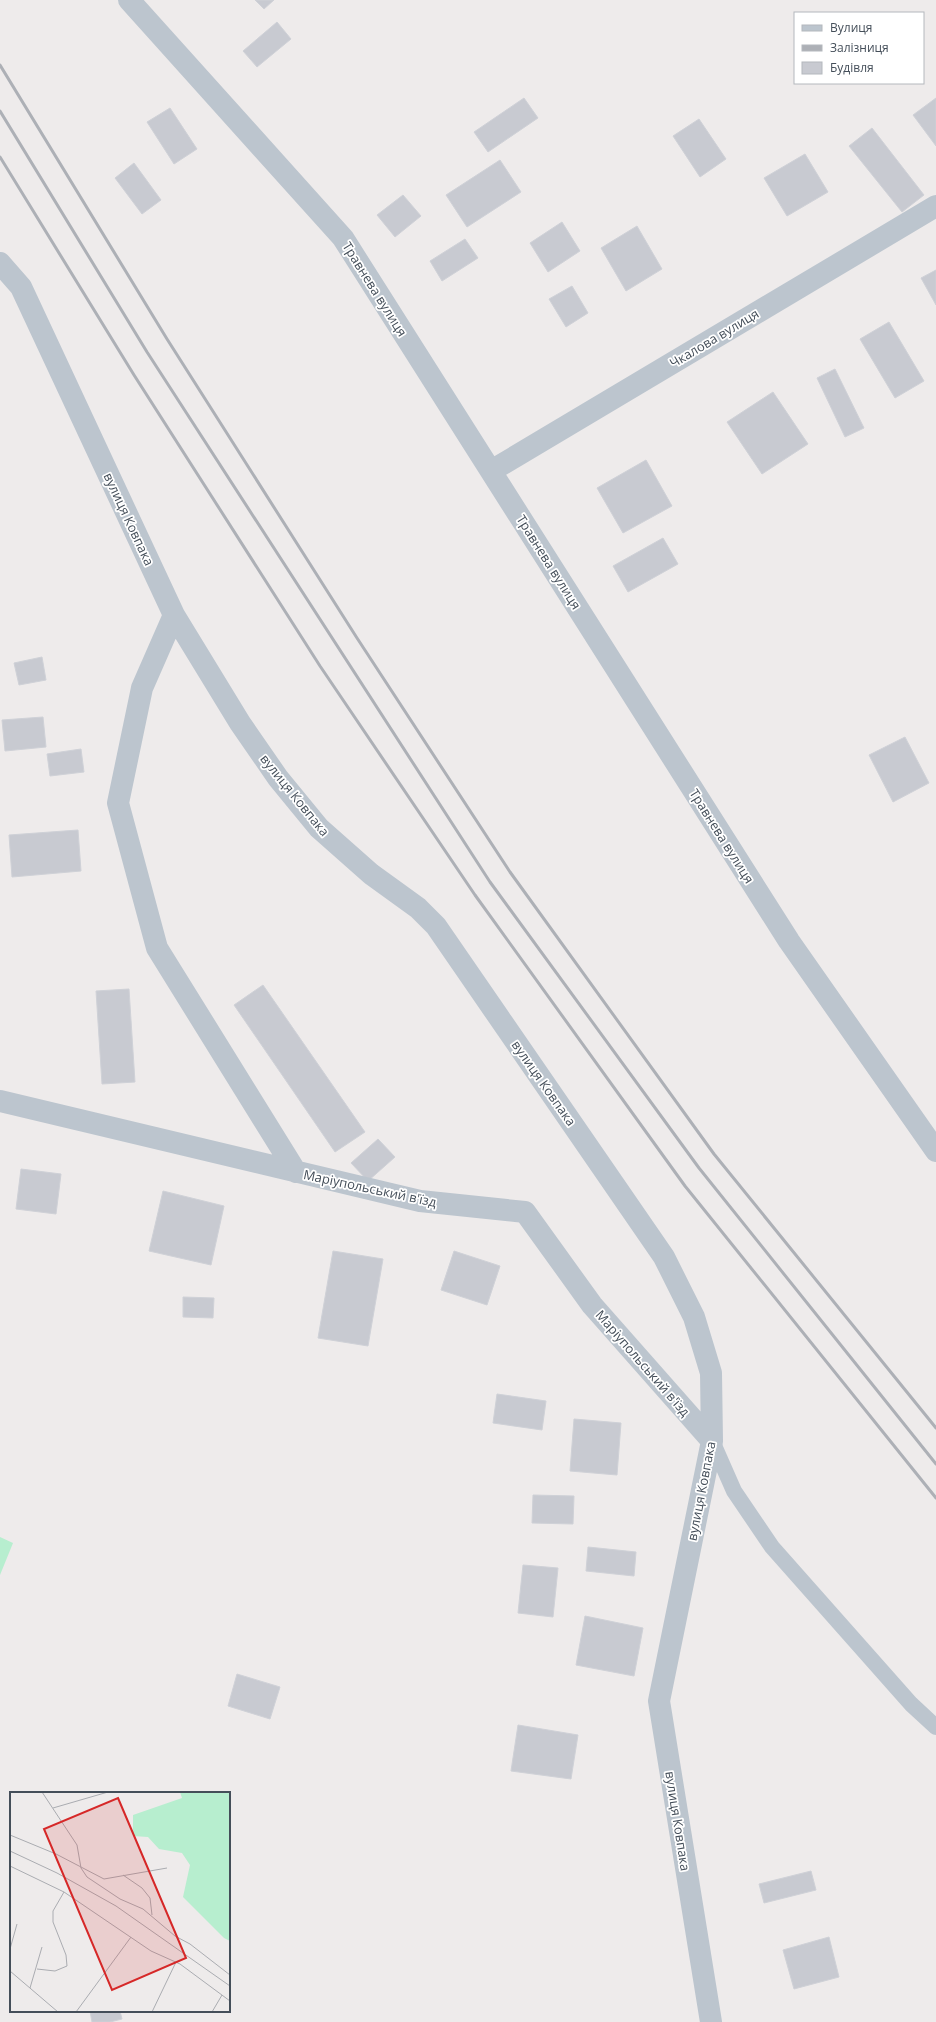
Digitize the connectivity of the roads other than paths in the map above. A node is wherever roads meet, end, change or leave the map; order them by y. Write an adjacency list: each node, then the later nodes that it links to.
1 (129, 0): 4 (street, Травнева вулиця)
2 (936, 206): 4 (street, Чкалова вулиця)
3 (0, 263): 5 (street, вулиця Ковпака)
4 (491, 471): 7 (street, Травнева вулиця)
5 (174, 615): 8 (street); 9 (street, вулиця Ковпака)
6 (0, 1101): 8 (street, Маріупольський в'їзд)
7 (936, 1150)
8 (296, 1172): 9 (street, Маріупольський в'їзд)
9 (712, 1441): 10 (lane); 11 (street, вулиця Ковпака)
10 (936, 1726)
11 (711, 2022)

